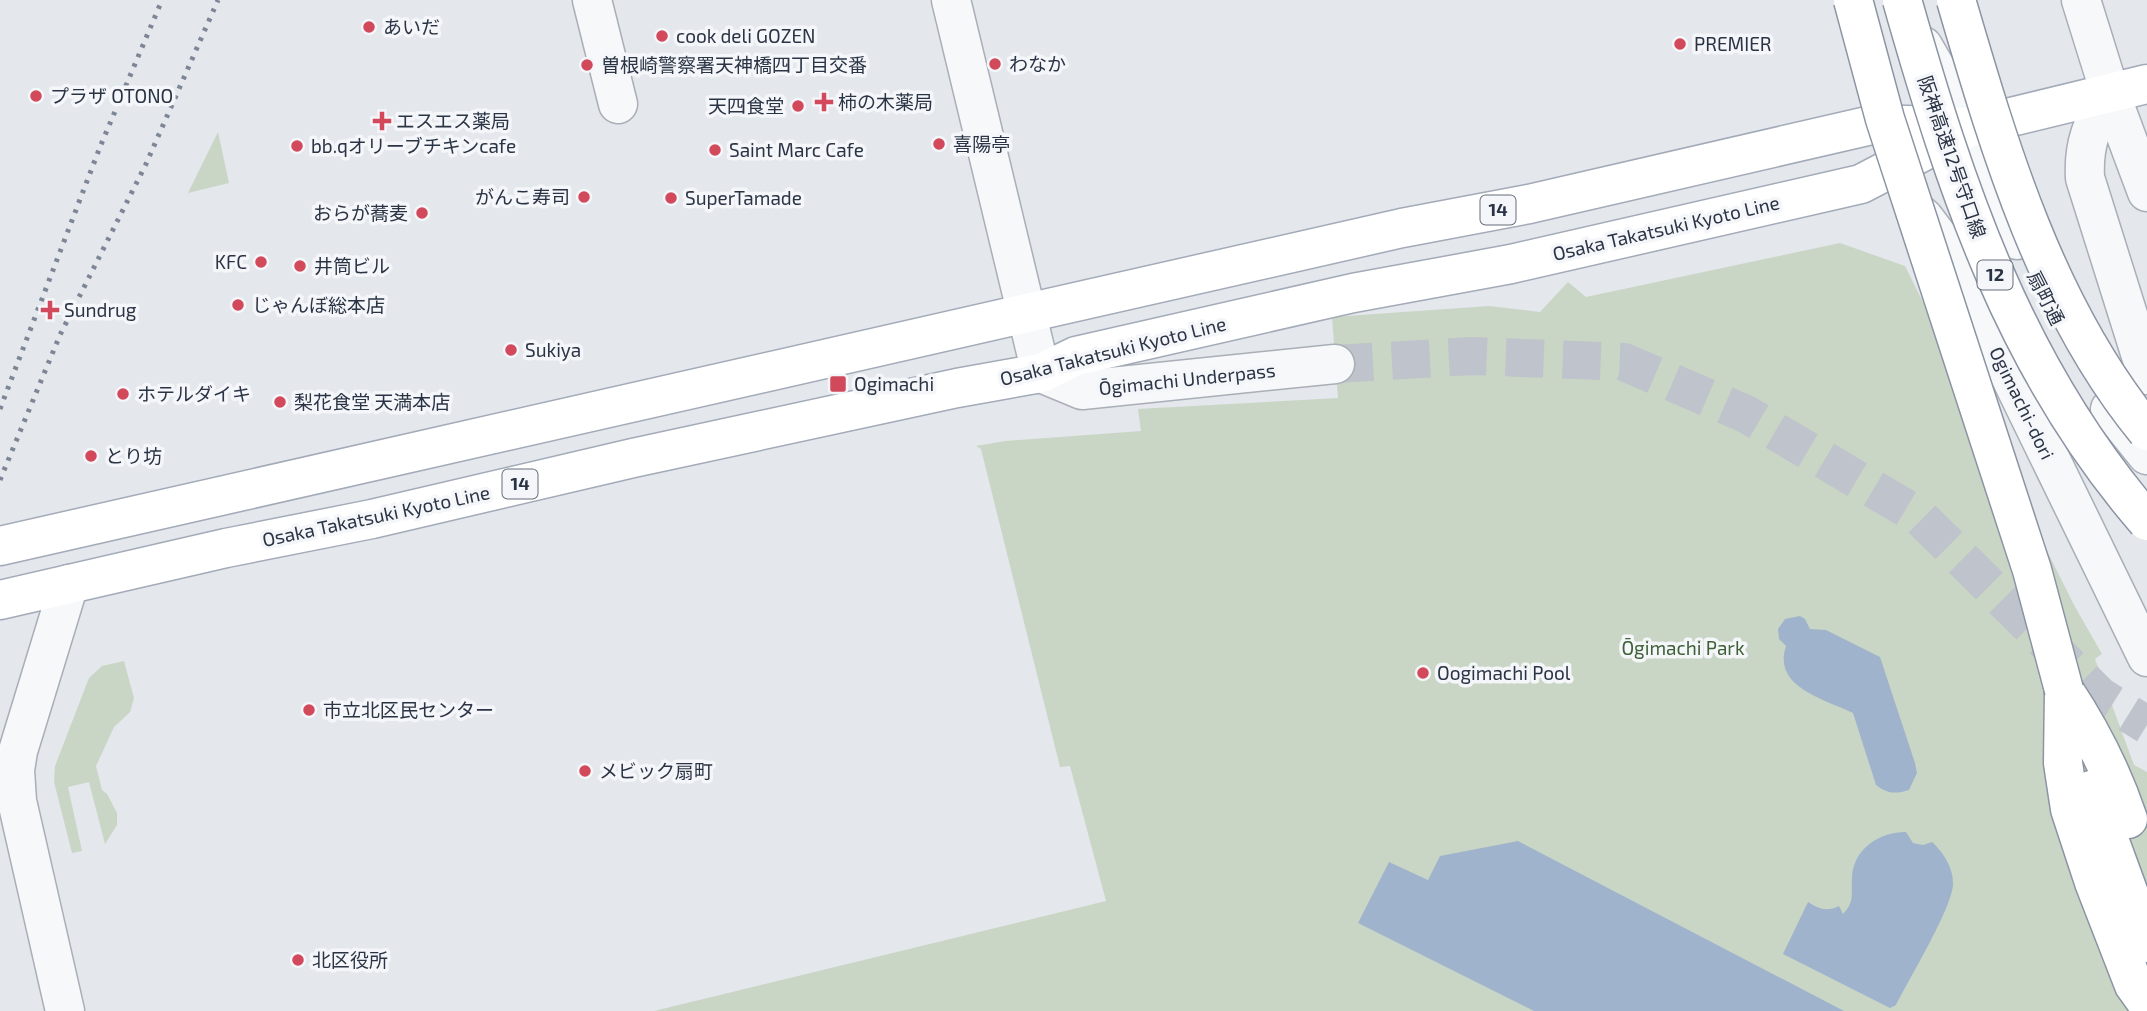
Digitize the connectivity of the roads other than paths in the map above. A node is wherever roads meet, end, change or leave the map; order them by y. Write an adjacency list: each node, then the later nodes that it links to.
1 (592, 0): 10 (street)
2 (951, 0): 14 (street)
3 (1853, 0): 26 (main road, bridge)
4 (1902, 0): 21 (main road, 阪神高速12号守口線 / 12, bridge)
5 (1910, 0): 11 (street, 扇町通)
6 (1956, 0): 18 (main road, bridge)
7 (2081, 0): 9 (street)
8 (2147, 84): 9 (main road, Osaka Takatsuki Kyoto Line / 14)
9 (2110, 93): 11 (main road, Osaka Takatsuki Kyoto Line / 14); 13 (street); 17 (street)
10 (618, 104)
11 (1970, 127): 12 (main road, Osaka Takatsuki Kyoto Line / 14); 14 (main road, Osaka Takatsuki Kyoto Line / 14); 20 (street, 扇町通)
12 (1861, 184): 16 (main road, Osaka Takatsuki Kyoto Line / 14); 19 (street, Ogimachi-dori)
13 (2147, 192)
14 (1027, 314): 16 (street); 22 (main road, Osaka Takatsuki Kyoto Line / 14)
15 (1335, 364): 16 (street, Ōgimachi Underpass)
16 (1041, 373): 23 (main road, Osaka Takatsuki Kyoto Line / 14)
17 (2147, 375)
18 (2147, 431)
19 (2041, 443): 21 (street); 25 (street, Ogimachi-dori)
20 (2147, 456)
21 (2147, 522)
22 (0, 546)
23 (69, 584): 24 (main road, Osaka Takatsuki Kyoto Line / 14); 30 (street)
24 (0, 600)
25 (2147, 657)
26 (2064, 690): 27 (main road); 28 (main road); 29 (main road)
27 (2147, 874)
28 (2147, 943)
29 (2147, 1003)
30 (65, 1011)

